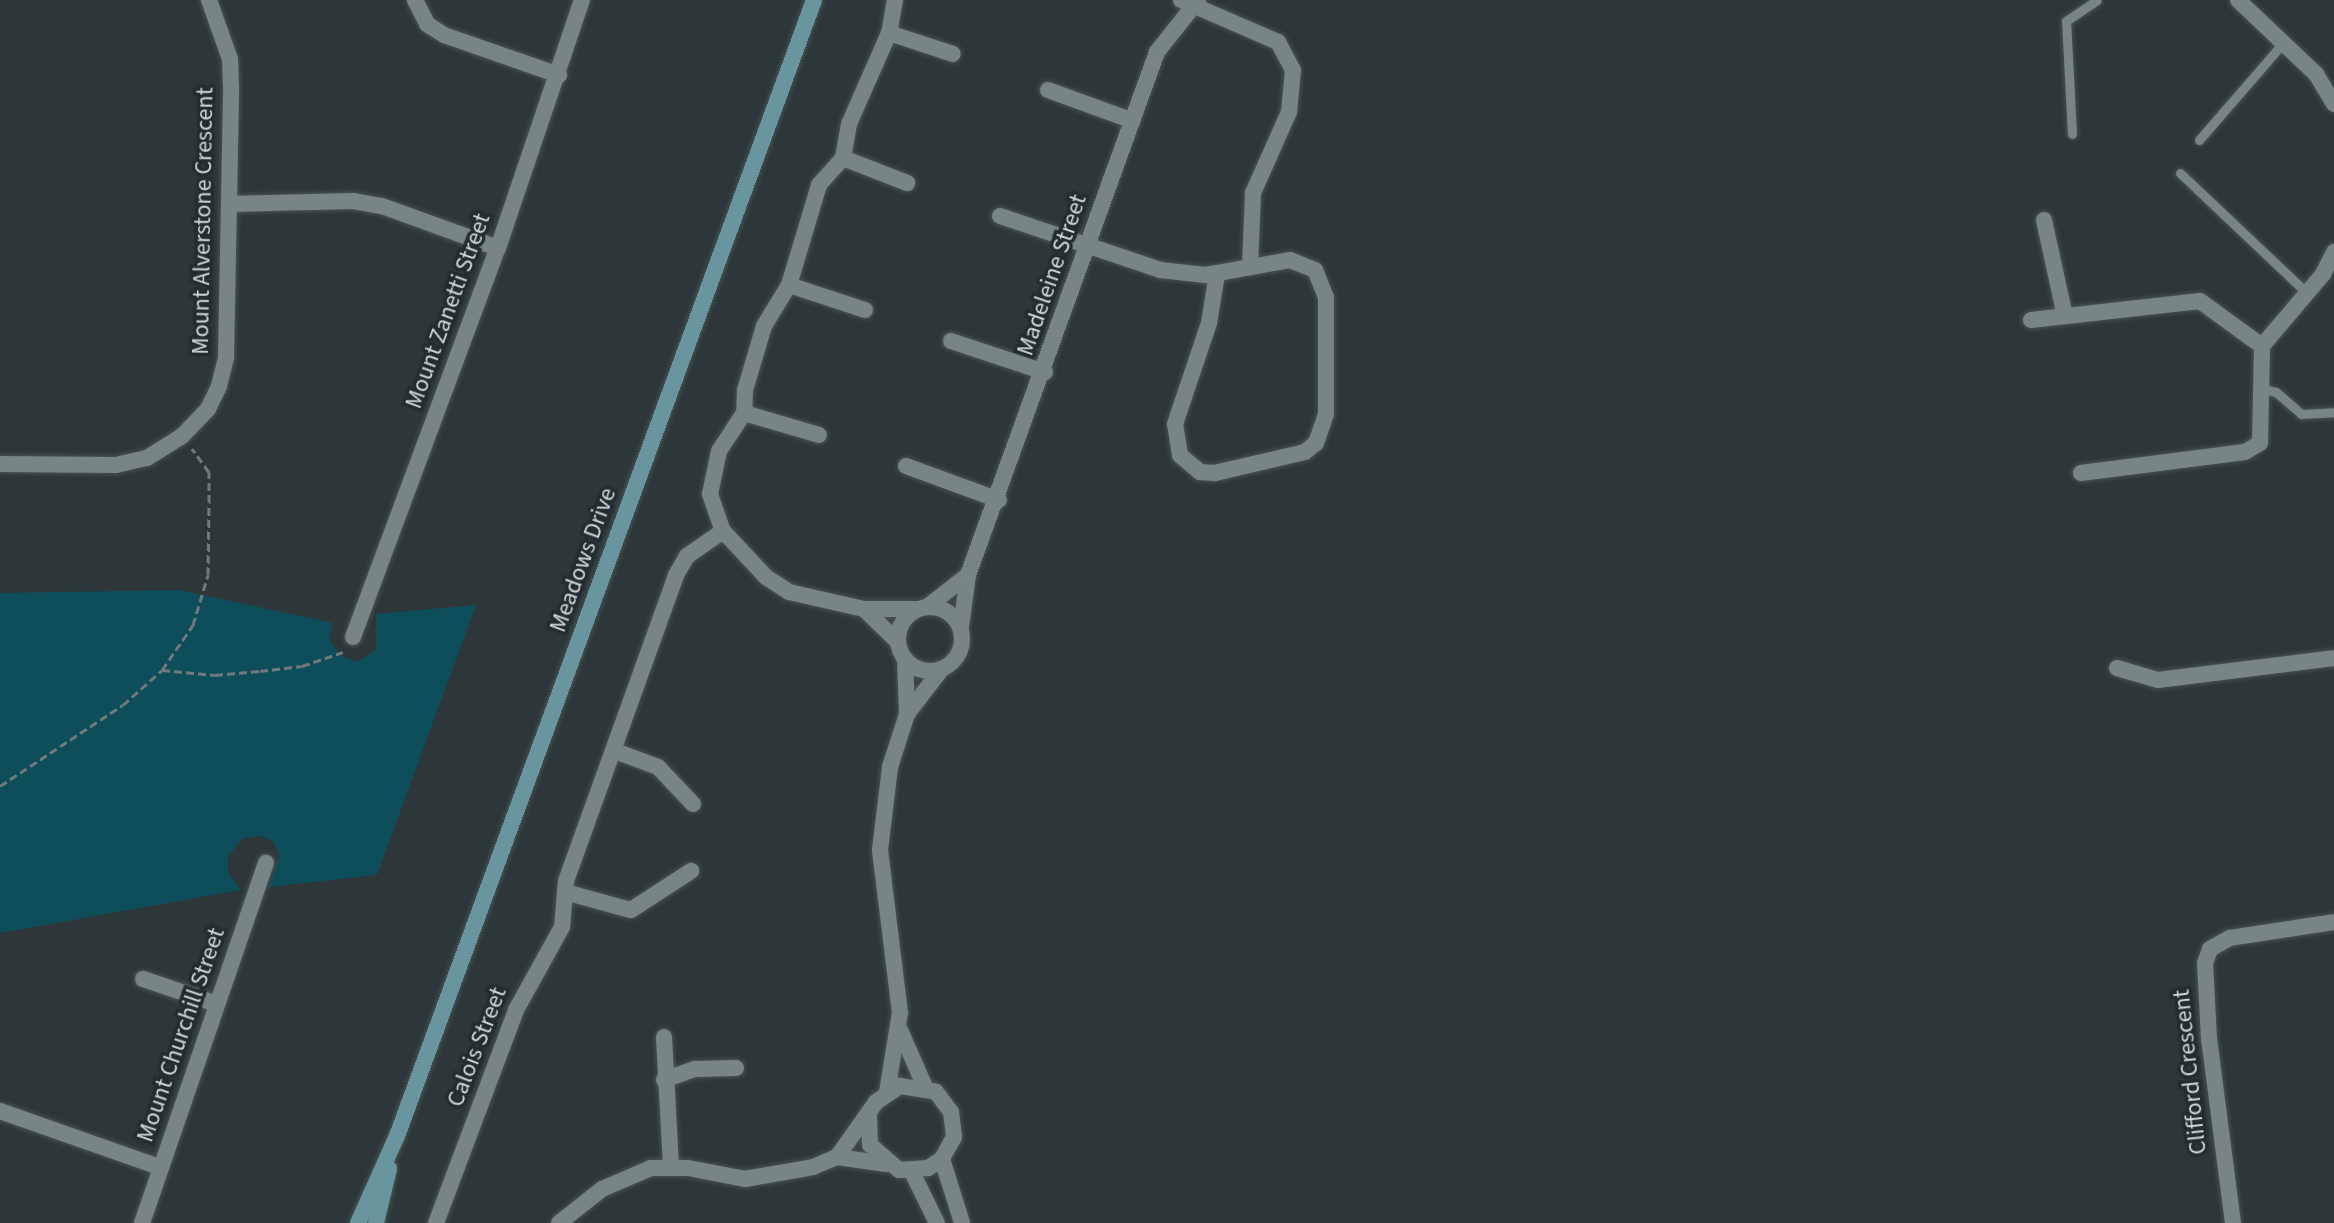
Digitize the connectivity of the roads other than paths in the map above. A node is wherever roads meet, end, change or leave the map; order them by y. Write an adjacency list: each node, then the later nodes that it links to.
1 (209, 0): 23 (street, Mount Alverstone Crescent)
2 (415, 0): 13 (street)
3 (582, 0): 13 (street, Mount Zanetti Street)
4 (814, 0): 76 (street, Meadows Drive)
5 (895, 0): 9 (street)
6 (2097, 0): 18 (lane)
7 (2238, 0): 10 (street)
8 (1191, 2): 17 (street, Madeleine Street); 29 (street)
9 (889, 33): 11 (street); 20 (street)
10 (2283, 43): 12 (street); 19 (lane)
11 (953, 54)
12 (2316, 74): 14 (street); 16 (street)
13 (559, 75): 27 (street, Mount Zanetti Street)
14 (2334, 83)
15 (1048, 90): 17 (street)
16 (2334, 104)
17 (1133, 121): 26 (street, Madeleine Street)
18 (2072, 134)
19 (2199, 140)
20 (843, 158): 22 (street); 32 (street)
21 (2180, 173): 33 (lane)
22 (907, 183)
23 (229, 204): 27 (street); 44 (street, Mount Alverstone Crescent)
24 (1000, 216): 26 (street)
25 (2044, 220): 35 (street)
26 (1085, 246): 31 (street); 39 (street, Madeleine Street)
27 (498, 248): 53 (street, Mount Zanetti Street)
28 (2334, 252): 30 (street)
29 (1250, 267): 31 (street); 31 (street)
30 (2328, 272): 33 (street)
31 (1217, 274)
32 (789, 285): 34 (street); 42 (street)
33 (2306, 292): 38 (street)
34 (865, 310)
35 (2065, 316): 36 (street); 38 (street)
36 (2031, 320)
37 (951, 341): 39 (street)
38 (2262, 346): 40 (street)
39 (1045, 372): 47 (street, Madeleine Street)
40 (2260, 388): 41 (lane); 46 (street)
41 (2334, 412)
42 (744, 413): 43 (street); 48 (street)
43 (819, 435)
44 (0, 464)
45 (906, 466): 47 (street)
46 (2081, 473)
47 (999, 500): 49 (street, Madeleine Street)
48 (723, 531): 51 (street); 60 (street, Calois Street)
49 (968, 575): 50 (street, Madeleine Street); 52 (street, Madeleine Street)
50 (922, 608): 51 (street); 52 (street); 54 (street, Madeleine Street)
51 (864, 609): 54 (street)
52 (961, 627): 58 (street, Madeleine Street)
53 (353, 637)
54 (898, 642): 56 (street, Madeleine Street)
55 (2334, 658): 57 (street)
56 (905, 659): 58 (street); 59 (street, Madeleine Street)
57 (2117, 668)
58 (941, 670): 59 (street, Madeleine Street)
59 (907, 714): 68 (street, Madeleine Street)
60 (615, 751): 61 (street); 64 (street, Calois Street)
61 (693, 804)
62 (266, 863): 67 (street, Mount Churchill Street)
63 (691, 871): 64 (street)
64 (565, 892): 86 (street, Calois Street)
65 (2334, 922): 90 (street, Clifford Crescent)
66 (143, 979): 67 (street)
67 (217, 1004): 81 (street, Mount Churchill Street)
68 (900, 1030): 72 (street, Madeleine Street); 73 (street, Madeleine Street)
69 (664, 1037): 71 (street)
70 (736, 1068): 71 (street)
71 (664, 1080): 80 (street)
72 (925, 1087): 73 (street); 78 (street, Madeleine Street)
73 (887, 1092): 75 (street, Madeleine Street)
74 (0, 1111): 81 (street)
75 (869, 1115): 77 (street, Madeleine Street); 79 (street)
76 (397, 1136): 84 (street, Meadows Drive); 85 (street, Meadows Drive)
77 (837, 1157): 79 (street); 80 (street)
78 (942, 1159): 82 (street); 89 (street)
79 (887, 1164): 82 (street)
80 (671, 1166): 87 (street)
81 (159, 1167): 83 (street, Mount Churchill Street)
82 (912, 1172): 88 (street)
83 (142, 1223)
84 (358, 1223)
85 (376, 1223)
86 (436, 1223)
87 (559, 1223)
88 (937, 1223)
89 (962, 1223)
90 (2233, 1223)

